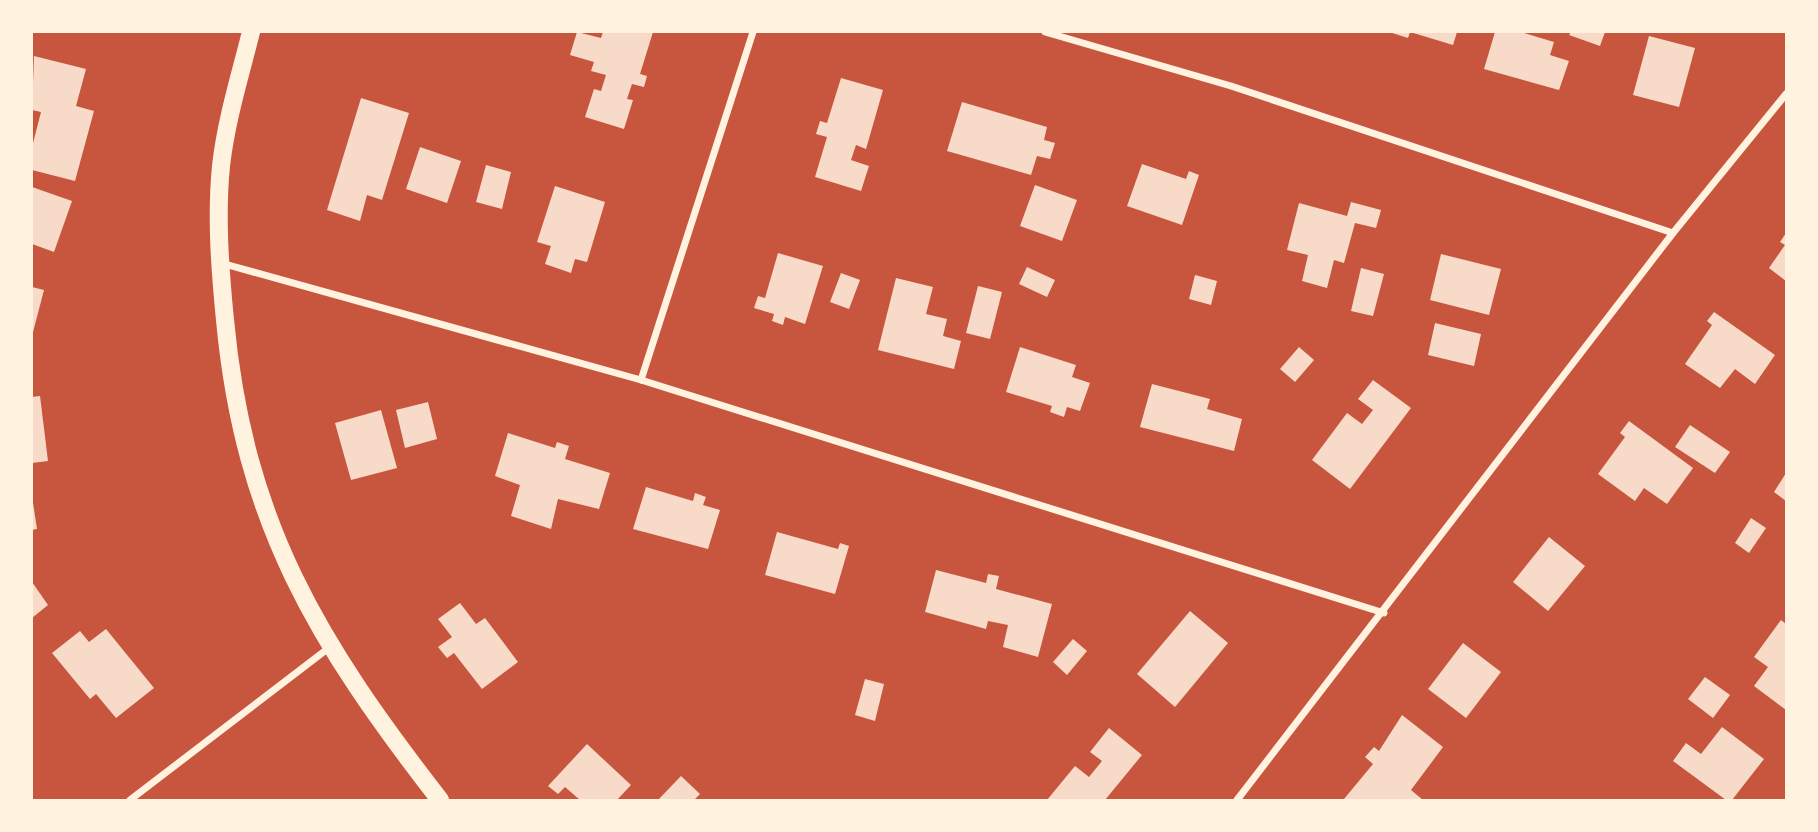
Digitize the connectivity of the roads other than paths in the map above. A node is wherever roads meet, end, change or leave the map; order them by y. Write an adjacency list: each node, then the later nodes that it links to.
1 (251, 32): 6 (main road)
2 (753, 32): 7 (street)
3 (1045, 32): 5 (street)
4 (1787, 94): 5 (street)
5 (1673, 233): 8 (street)
6 (220, 262): 7 (street); 9 (main road)
7 (641, 380): 8 (street)
8 (1384, 612): 12 (street)
9 (330, 647): 10 (street); 11 (main road)
10 (130, 800)
11 (440, 800)
12 (1237, 800)

